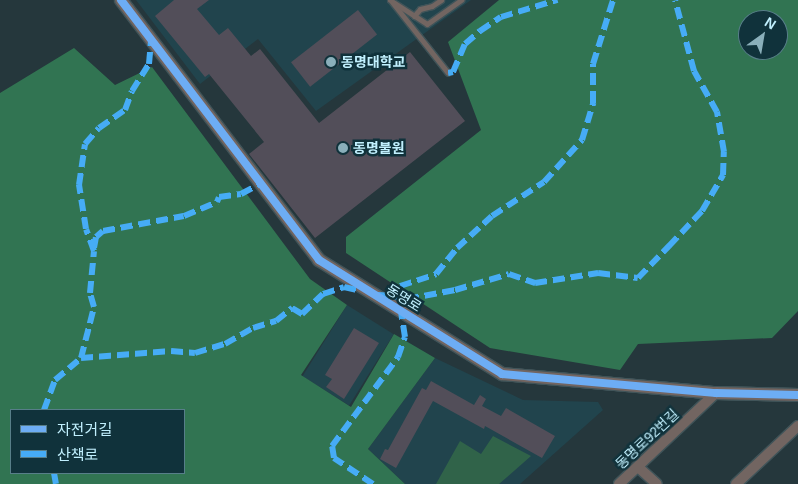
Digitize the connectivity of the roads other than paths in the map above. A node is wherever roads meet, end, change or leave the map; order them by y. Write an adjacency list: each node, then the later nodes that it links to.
1 (121, 0): 7 (street, 동명로)
2 (441, 0): 5 (lane)
3 (461, 0): 5 (lane)
4 (391, 1): 5 (lane); 6 (lane)
5 (414, 16)
6 (448, 73)
7 (716, 393): 8 (street, 동명로); 10 (street, 동명로92번길)
8 (798, 395)
9 (798, 426): 13 (street)
10 (638, 467): 11 (street, 동명로92번길); 12 (street)
11 (619, 484)
12 (657, 484)
13 (736, 484)

